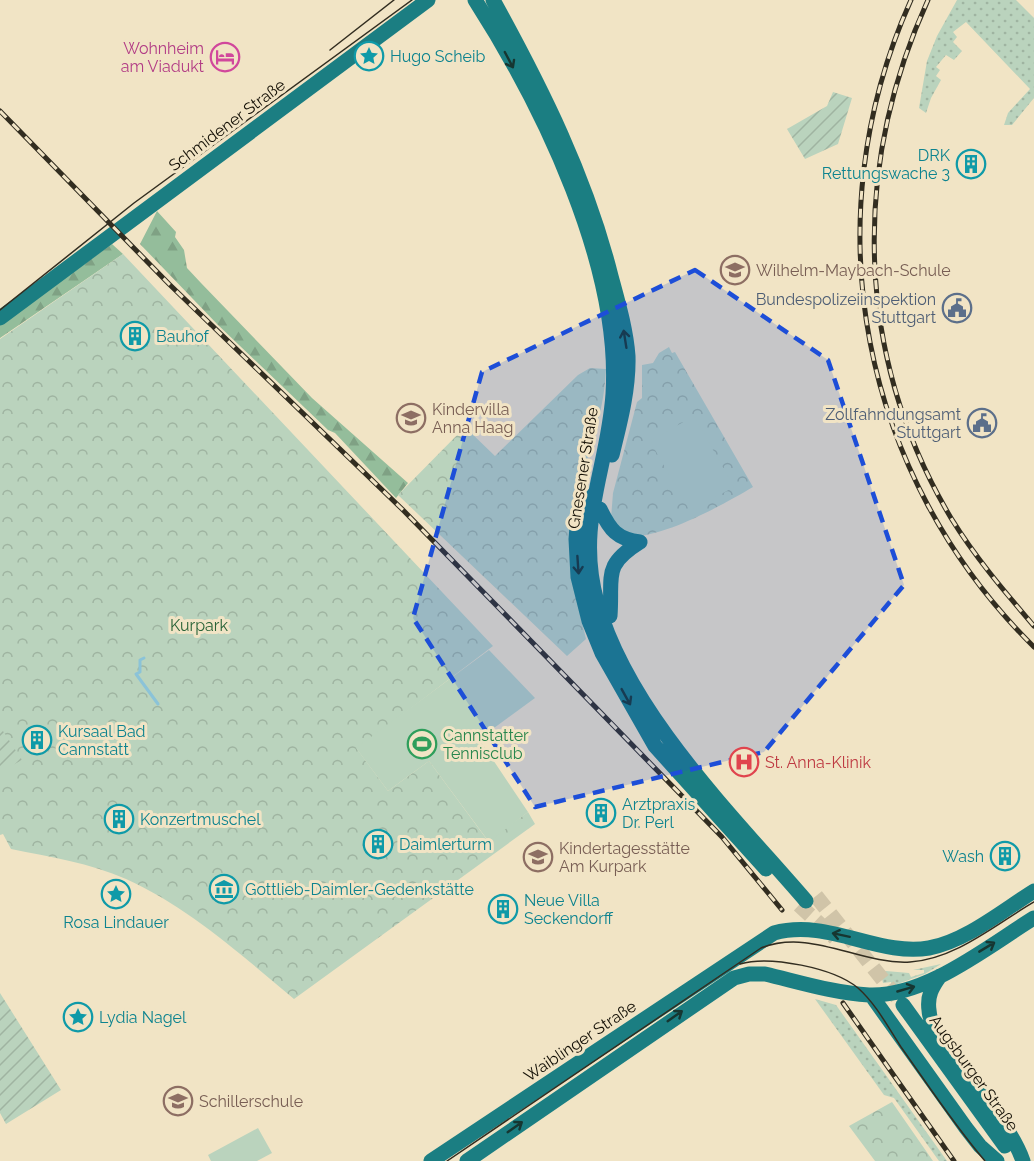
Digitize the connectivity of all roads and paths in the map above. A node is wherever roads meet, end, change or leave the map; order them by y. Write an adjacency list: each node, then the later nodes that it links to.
1 (428, 0): 4 (main road, Schmidener Straße)
2 (475, 0): 8 (main road, Gnesener Straße, one-way to 8)
3 (493, 0): 7 (main road, Gnesener Straße, one-way to 3)
4 (50, 280): 5 (main road, Schmidener Straße); 6 (main road, Schmidener Straße)
5 (0, 306)
6 (0, 318)
7 (600, 509): 8 (main road, Gnesener Straße); 8 (main road)
8 (610, 616)
9 (1034, 891): 13 (main road, Waiblinger Straße, one-way to 13)
10 (1034, 918): 11 (main road, one-way to 10)
11 (940, 976): 12 (main road, one-way to 11); 18 (main road)
12 (871, 995): 14 (main road, Waiblinger Straße, one-way to 12); 15 (main road)
13 (431, 1161)
14 (467, 1161)
15 (997, 1161)
16 (1004, 1161): 17 (main road, Augsburger Straße)
17 (1015, 1161)
18 (1023, 1161)

